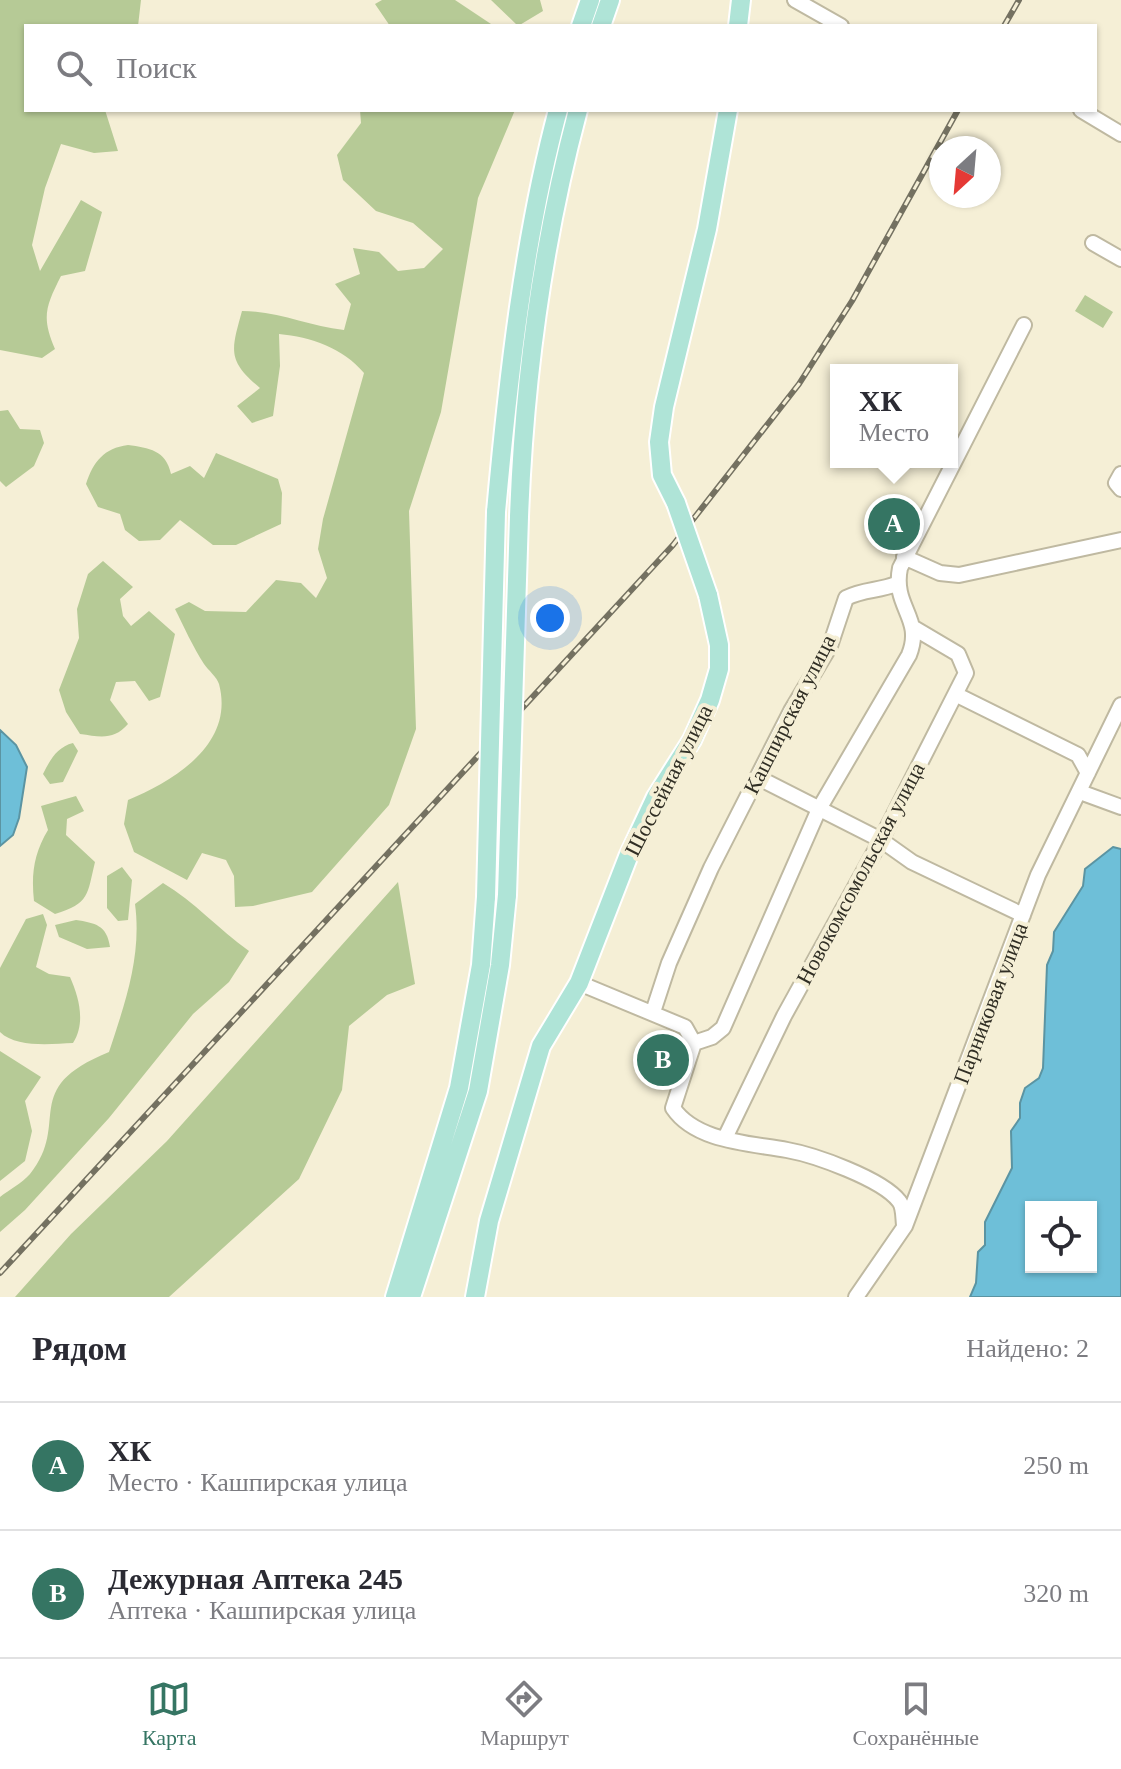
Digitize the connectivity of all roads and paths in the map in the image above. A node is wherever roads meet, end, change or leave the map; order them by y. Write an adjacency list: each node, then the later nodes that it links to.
1 (590, 0): 5 (main road)
2 (610, 0): 6 (main road)
3 (741, 0): 7 (main road)
4 (795, 0): 8 (street)
5 (582, 24)
6 (602, 24)
7 (738, 24)
8 (837, 24)
9 (558, 112): 41 (main road, bridge)
10 (578, 112): 42 (main road, bridge)
11 (728, 112): 34 (main road, Шоссейная улица, bridge)
12 (1084, 112): 13 (street)
13 (1121, 134)
14 (1093, 243): 15 (street)
15 (1121, 259)
16 (1024, 325): 17 (street)
17 (958, 453)
18 (950, 468): 22 (street)
19 (1121, 474): 20 (street)
20 (1121, 489)
21 (1121, 540): 22 (street)
22 (904, 557): 23 (street)
23 (896, 584): 24 (street); 28 (street, Кашпирская улица)
24 (914, 628): 25 (street, Новокомсомольская улица); 31 (street)
25 (957, 695): 27 (street); 32 (street, Новокомсомольская улица)
26 (1121, 705): 27 (street, Парниковая улица)
27 (1088, 773): 29 (street, Парниковая улица)
28 (757, 777): 31 (street); 35 (street, Кашпирская улица)
29 (1080, 792): 30 (street); 33 (street, Парниковая улица)
30 (1121, 807)
31 (819, 809): 32 (street); 36 (street)
32 (881, 840): 33 (street); 37 (street, Новокомсомольская улица)
33 (1023, 915): 38 (street, Парниковая улица)
34 (579, 983): 35 (street); 43 (main road, Шоссейная улица)
35 (653, 1012): 36 (street)
36 (694, 1043): 37 (street)
37 (725, 1138): 39 (street)
38 (923, 1180): 39 (street); 40 (street, Парниковая улица)
39 (885, 1188): 40 (street)
40 (905, 1226): 44 (street, Парниковая улица)
41 (395, 1297)
42 (411, 1297)
43 (475, 1297)
44 (856, 1297)

